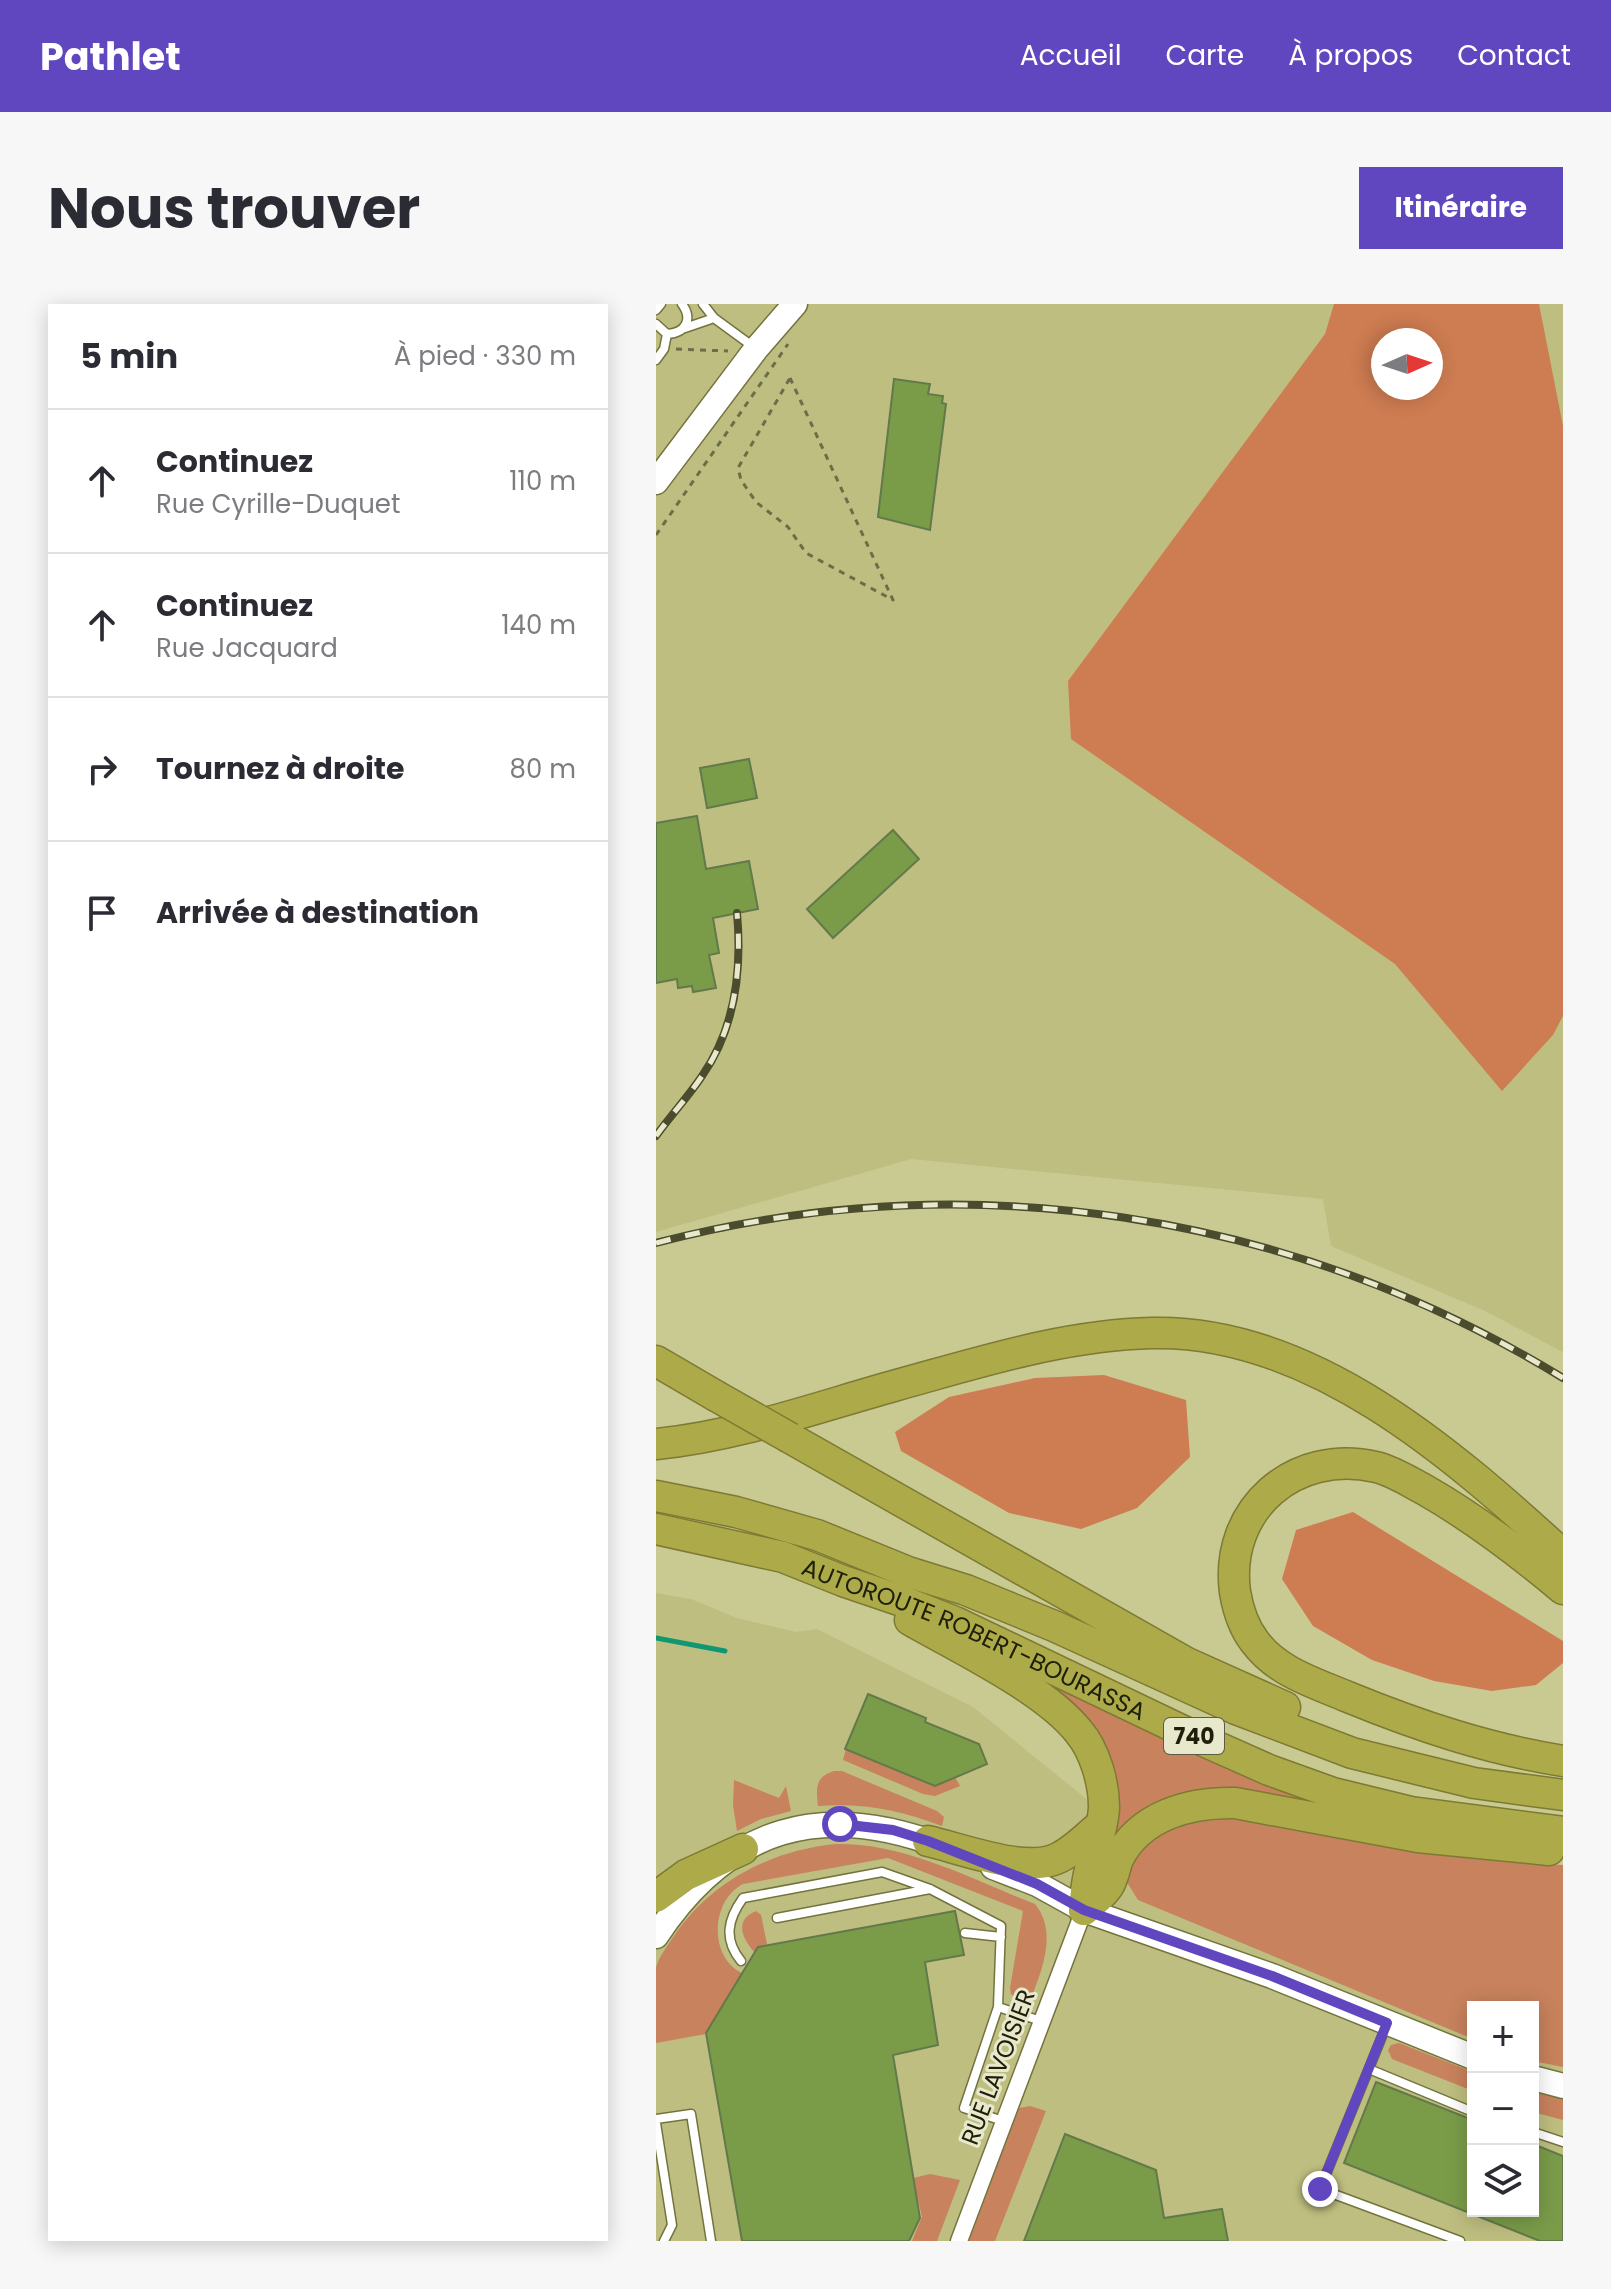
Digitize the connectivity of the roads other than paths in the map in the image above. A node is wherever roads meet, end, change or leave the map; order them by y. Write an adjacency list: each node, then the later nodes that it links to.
1 (661, 304): 5 (lane)
2 (682, 304): 8 (lane)
3 (703, 304): 6 (lane)
4 (795, 304): 10 (main road)
5 (656, 310)
6 (714, 318): 8 (lane); 10 (lane)
7 (656, 324): 9 (lane)
8 (684, 329): 9 (lane)
9 (667, 334): 11 (lane)
10 (756, 349): 12 (main road)
11 (656, 360)
12 (656, 482)
13 (656, 1361): 20 (highway, bridge)
14 (656, 1444): 17 (highway)
15 (656, 1496): 20 (highway, AUTOROUTE ROBERT-BOURASSA / 740)
16 (656, 1529): 18 (highway, AUTOROUTE ROBERT-BOURASSA / 740)
17 (1563, 1555)
18 (843, 1581): 23 (highway); 24 (highway, AUTOROUTE ROBERT-BOURASSA / 740)
19 (1563, 1589): 21 (highway)
20 (1352, 1753): 22 (highway, AUTOROUTE ROBERT-BOURASSA / 740)
21 (1563, 1761)
22 (1563, 1795)
23 (1101, 1825): 25 (highway); 30 (highway)
24 (1563, 1832)
25 (928, 1841): 26 (main road); 30 (main road)
26 (743, 1849): 29 (highway); 33 (main road)
27 (1563, 1850): 30 (highway)
28 (930, 1889): 31 (lane); 34 (lane); 35 (lane)
29 (656, 1897)
30 (1084, 1910): 37 (street, RUE LAVOISIER); 38 (main road)
31 (777, 1918)
32 (965, 1933): 34 (lane)
33 (656, 1936)
34 (1001, 1937): 36 (lane)
35 (741, 1961)
36 (998, 2007): 37 (lane); 45 (lane)
37 (1041, 2021): 45 (street, RUE LAVOISIER)
38 (1387, 2023): 39 (main road); 40 (lane)
39 (1467, 2055)
40 (1369, 2069): 43 (lane); 51 (lane)
41 (1539, 2080): 42 (main road)
42 (1563, 2086)
43 (1467, 2110)
44 (656, 2121): 48 (lane); 49 (lane)
45 (1003, 2121): 50 (street, RUE LAVOISIER)
46 (1539, 2134): 47 (lane)
47 (1563, 2142)
48 (664, 2241)
49 (711, 2241)
50 (959, 2241)
51 (1460, 2241)

